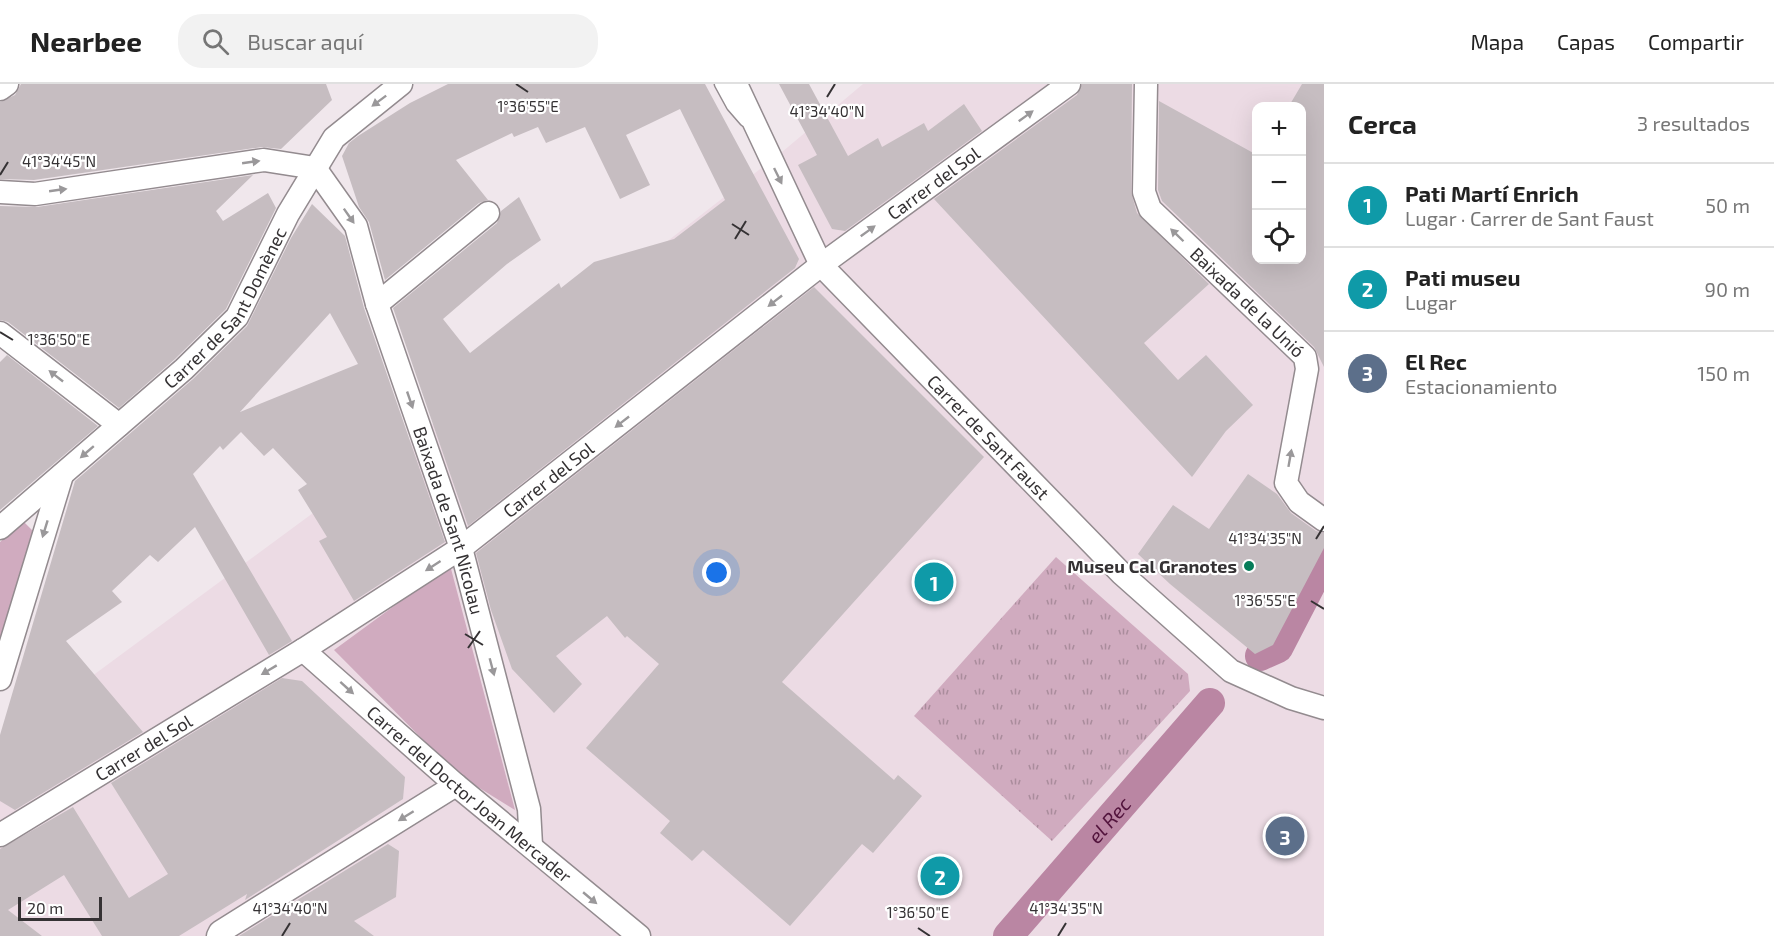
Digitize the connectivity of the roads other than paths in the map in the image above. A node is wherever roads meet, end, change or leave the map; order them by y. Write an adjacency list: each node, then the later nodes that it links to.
1 (7, 84): 7 (street)
2 (402, 84): 9 (street, Carrer de Sant Domènec, one-way to 9)
3 (720, 84): 8 (lane)
4 (736, 84): 8 (street, Carrer de Sant Faust)
5 (1070, 84): 12 (street, Carrer del Sol, one-way to 5)
6 (1146, 84): 17 (street, Baixada de la Unió, one-way to 6)
7 (0, 89)
8 (760, 139): 12 (street, Carrer de Sant Faust, one-way to 12)
9 (315, 168): 10 (street, one-way to 9); 13 (street, Baixada de Sant Nicolau, one-way to 13); 15 (street, Carrer de Sant Domènec)
10 (0, 192)
11 (488, 213): 13 (street)
12 (821, 265): 19 (street, Carrer del Sol, one-way to 19); 22 (street, Carrer de Sant Faust)
13 (376, 304): 19 (street, Baixada de Sant Nicolau, one-way to 19)
14 (2, 336): 15 (street, one-way to 14)
15 (119, 425): 16 (street, Carrer de Sant Domènec, one-way to 16)
16 (62, 473): 18 (street, Carrer de Sant Domènec); 21 (street, one-way to 21)
17 (1324, 520)
18 (0, 528)
19 (461, 548): 20 (street, Carrer del Sol, one-way to 20); 25 (street, Baixada de Sant Nicolau, one-way to 25)
20 (303, 650): 23 (street, Carrer del Doctor Joan Mercader, one-way to 23); 24 (street, Carrer del Sol, one-way to 24)
21 (0, 679)
22 (1324, 708)
23 (456, 785): 25 (street, Carrer del Doctor Joan Mercader); 26 (street, one-way to 26)
24 (0, 834)
25 (531, 845): 27 (street, Carrer del Doctor Joan Mercader, one-way to 27)
26 (219, 934)
27 (639, 936)

